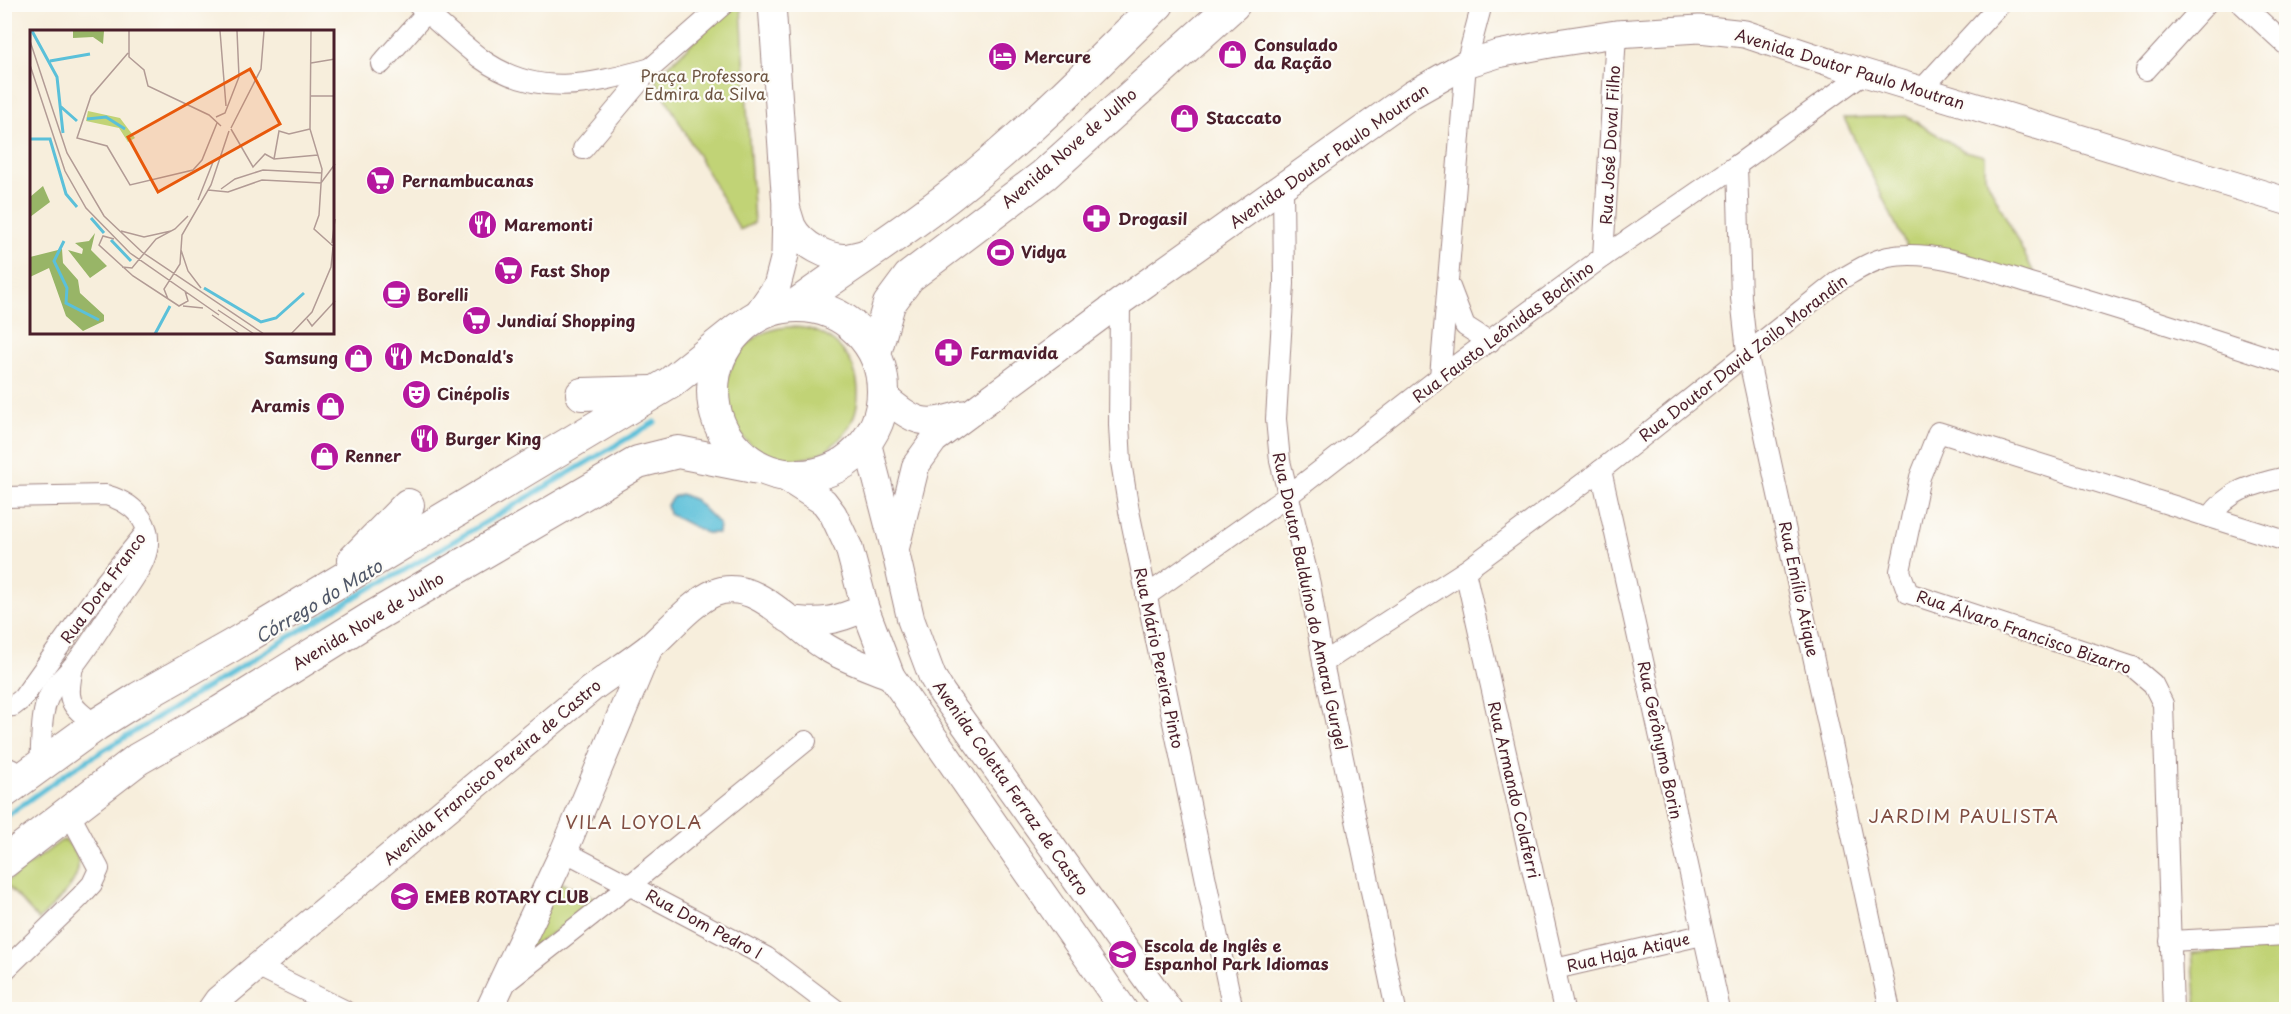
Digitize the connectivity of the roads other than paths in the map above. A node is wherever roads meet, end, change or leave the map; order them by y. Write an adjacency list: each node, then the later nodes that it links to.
1 (724, 4): 14 (street)
2 (772, 4): 22 (street)
3 (1158, 4): 23 (main road)
4 (1233, 4): 31 (main road, Avenida Nove de Julho)
5 (1482, 4): 13 (street)
6 (2000, 4): 17 (street)
7 (2206, 4): 15 (street)
8 (2242, 4): 11 (street)
9 (426, 7): 12 (street); 14 (street)
10 (1616, 34): 13 (street, Avenida Doutor Paulo Moutran); 16 (street, Avenida Doutor Paulo Moutran); 24 (street, Rua José Doval Filho)
11 (2286, 45)
12 (381, 64)
13 (1466, 64): 20 (street, Avenida Doutor Paulo Moutran); 25 (street)
14 (651, 68): 18 (street)
15 (2146, 70)
16 (1864, 73): 17 (street, Avenida Doutor Paulo Moutran); 19 (street, Rua Fausto Leônidas Bochino)
17 (1921, 90): 21 (street, Avenida Doutor Paulo Moutran)
18 (584, 149)
19 (1737, 165): 24 (street, Rua Fausto Leônidas Bochino); 30 (street, Rua Emílio Atique)
20 (1284, 187): 26 (street, Avenida Doutor Paulo Moutran); 42 (street, Rua Doutor Balduíno do Amaral Gurgel)
21 (2286, 201)
22 (786, 206): 23 (street); 28 (street)
23 (876, 250): 27 (main road)
24 (1603, 257): 29 (street, Rua Fausto Leônidas Bochino)
25 (1447, 279): 29 (street); 33 (street)
26 (1120, 302): 37 (street, Avenida Doutor Paulo Moutran); 51 (street, Rua Mário Pereira Pinto)
27 (796, 305): 28 (main road); 31 (main road)
28 (748, 322): 34 (main road); 40 (main road)
29 (1490, 342): 33 (street, Rua Fausto Leônidas Bochino)
30 (1747, 352): 32 (street, Rua Doutor David Zoilo Morandin); 39 (street, Rua Doutor David Zoilo Morandin); 83 (street, Rua Emílio Atique)
31 (874, 353): 36 (main road)
32 (2286, 363)
33 (1440, 377): 42 (street, Rua Fausto Leônidas Bochino)
34 (656, 392): 35 (main road); 50 (main road)
35 (582, 394)
36 (883, 396): 37 (street); 38 (main road)
37 (972, 410): 48 (street)
38 (867, 442): 40 (main road); 48 (street, Avenida Coletta Ferraz de Castro)
39 (1601, 470): 49 (street, Rua Doutor David Zoilo Morandin); 67 (street, Rua Gerônymo Borin)
40 (771, 472): 52 (street, Avenida Coletta Ferraz de Castro); 62 (main road, Avenida Nove de Julho)
41 (2286, 477): 45 (street)
42 (1289, 495): 51 (street, Rua Fausto Leônidas Bochino); 55 (street, Rua Doutor Balduíno do Amaral Gurgel)
43 (4, 497): 46 (street, Rua Dora Franco)
44 (408, 505): 50 (main road)
45 (2210, 517): 47 (street); 68 (street, Rua Álvaro Francisco Bizarro)
46 (147, 531): 56 (street); 58 (street, Rua Dora Franco)
47 (2286, 541)
48 (895, 550): 78 (street, Avenida Coletta Ferraz de Castro)
49 (1465, 571): 55 (street, Rua Doutor David Zoilo Morandin); 70 (street, Rua Armando Colaferri)
50 (334, 583): 59 (main road)
51 (1146, 596): 79 (street, Rua Mário Pereira Pinto)
52 (865, 608): 53 (street); 57 (street, Avenida Coletta Ferraz de Castro)
53 (788, 619): 54 (street, Avenida Francisco Pereira de Castro); 57 (street, Avenida Francisco Pereira de Castro)
54 (650, 646): 63 (street); 69 (street, Avenida Francisco Pereira de Castro)
55 (1323, 663): 80 (street, Rua Doutor Balduíno do Amaral Gurgel)
56 (73, 666): 59 (street); 61 (street)
57 (891, 676): 77 (street, Avenida Coletta Ferraz de Castro)
58 (4, 707)
59 (96, 725): 61 (main road)
60 (806, 741): 65 (street)
61 (19, 774)
62 (69, 813): 64 (main road, Avenida Nove de Julho); 71 (street)
63 (564, 851): 65 (street, Rua Dom Pedro I); 72 (street)
64 (4, 862)
65 (630, 885): 72 (street); 73 (street, Rua Dom Pedro I)
66 (2286, 934): 68 (street)
67 (1702, 935): 70 (street, Rua Haja Atique); 82 (street, Rua Gerônymo Borin)
68 (2170, 941): 84 (street, Rua Álvaro Francisco Bizarro)
69 (257, 967): 74 (street, Avenida Francisco Pereira de Castro); 75 (street)
70 (1555, 969): 81 (street, Rua Armando Colaferri)
71 (4, 971)
72 (494, 999)
73 (814, 1002): 76 (street, Rua Dom Pedro I)
74 (211, 1010)
75 (344, 1010)
76 (836, 1010)
77 (1124, 1010)
78 (1169, 1010)
79 (1233, 1010)
80 (1396, 1010)
81 (1564, 1010)
82 (1720, 1010)
83 (1890, 1010)
84 (2173, 1010)

